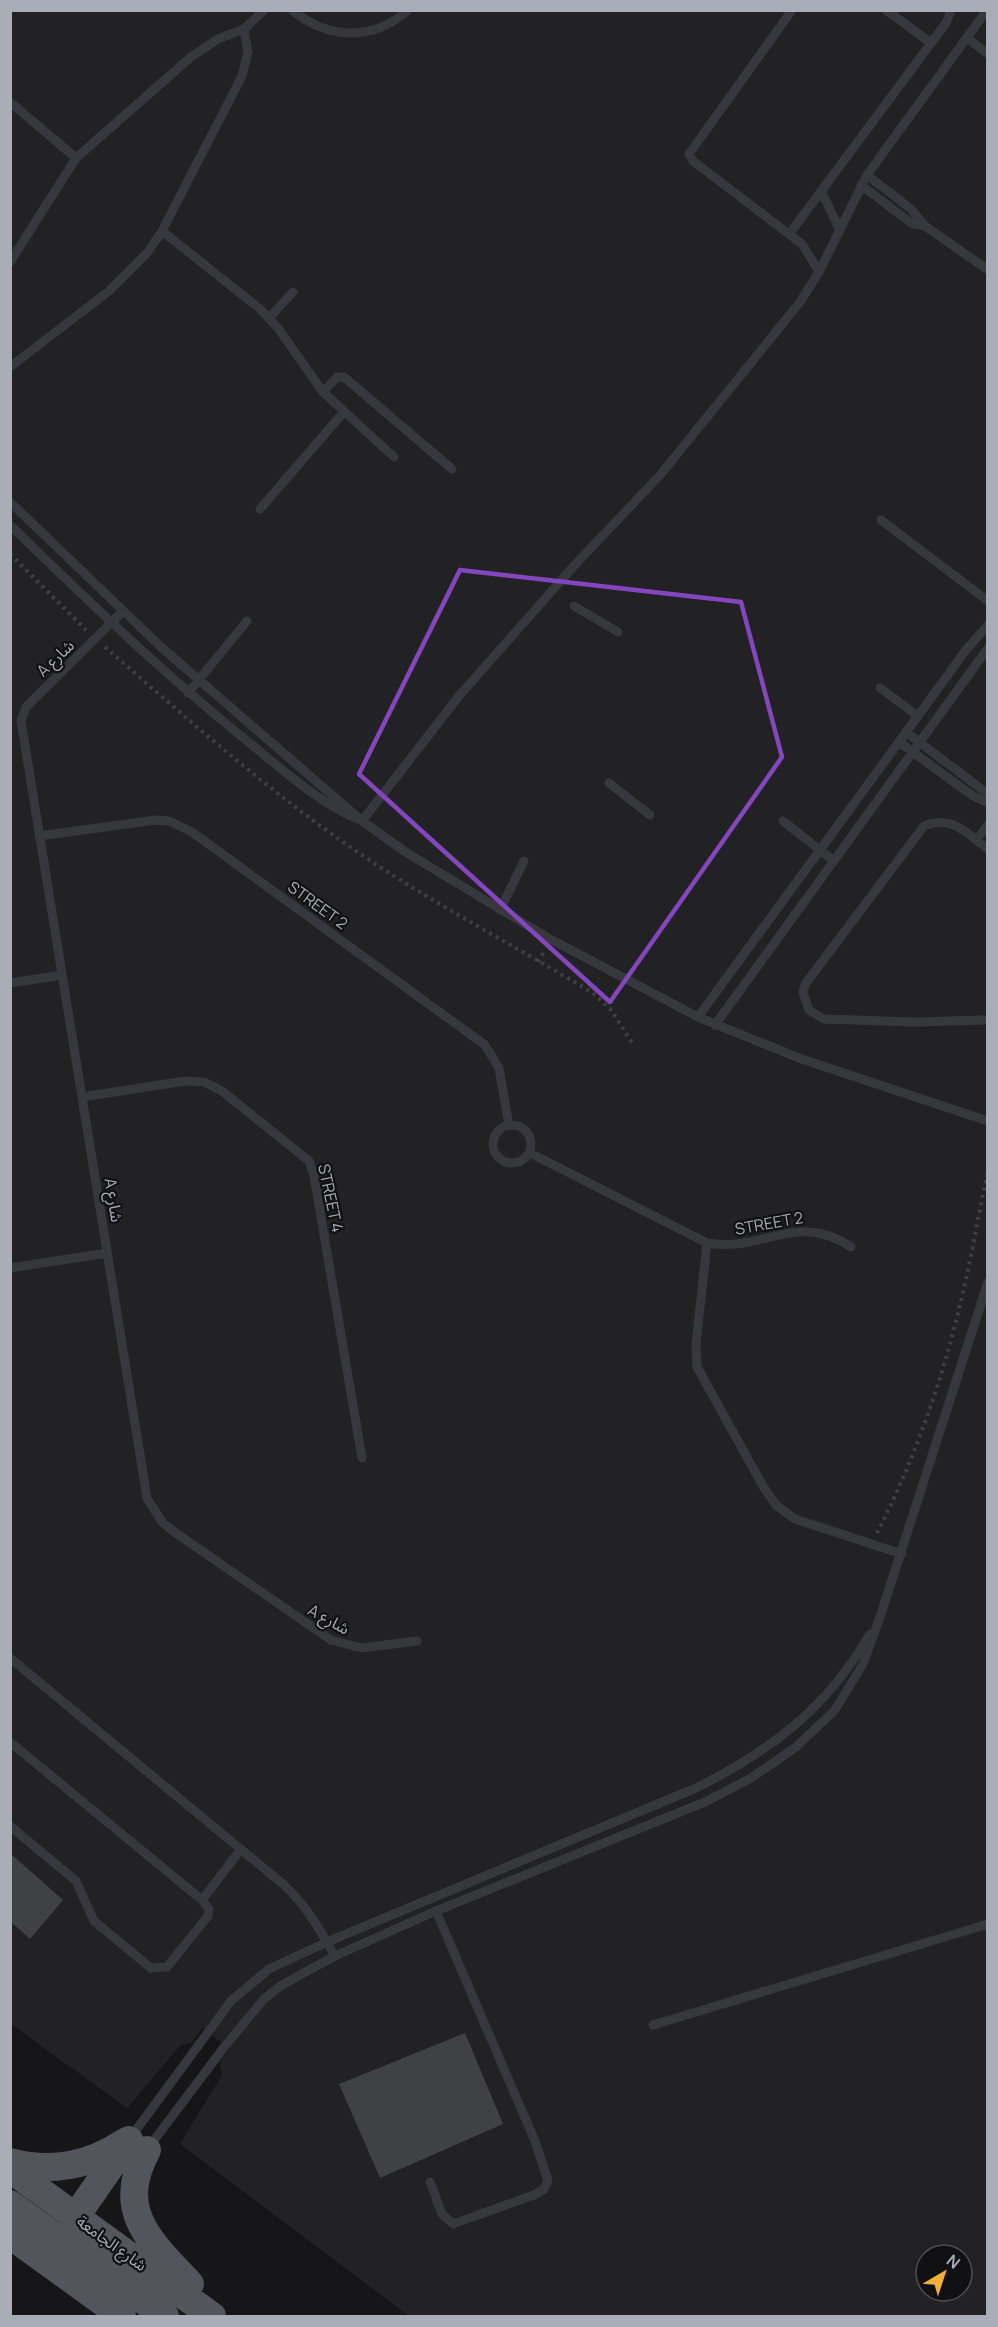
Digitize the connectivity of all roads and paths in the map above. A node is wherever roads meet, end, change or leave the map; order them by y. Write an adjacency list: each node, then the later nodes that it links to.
1 (264, 10): 8 (lane)
2 (292, 10): 3 (lane)
3 (408, 10)
4 (792, 10): 20 (lane)
5 (886, 10): 10 (lane)
6 (951, 10): 10 (lane)
7 (987, 10): 9 (lane)
8 (244, 29): 13 (lane); 19 (lane)
9 (967, 38): 11 (lane); 14 (lane)
10 (931, 44): 16 (lane)
11 (987, 54)
12 (10, 102): 13 (lane)
13 (76, 158): 21 (lane)
14 (867, 175): 15 (lane); 17 (lane)
15 (861, 185): 17 (lane); 18 (lane)
16 (821, 191): 18 (lane); 20 (lane)
17 (925, 226): 22 (lane)
18 (840, 230): 23 (lane)
19 (162, 231): 25 (lane); 26 (lane)
20 (790, 233): 23 (lane)
21 (10, 262)
22 (987, 270)
23 (819, 272): 57 (lane)
24 (293, 292): 25 (lane)
25 (269, 318): 27 (lane)
26 (10, 367)
27 (323, 392): 28 (lane); 30 (lane)
28 (344, 413): 29 (lane); 32 (lane)
29 (394, 457)
30 (452, 469)
31 (10, 502): 37 (lane)
32 (260, 509)
33 (881, 520): 35 (lane)
34 (10, 525): 39 (lane)
35 (987, 600)
36 (574, 606): 41 (lane)
37 (123, 611): 39 (lane, A شارع); 43 (lane)
38 (248, 621): 43 (lane)
39 (111, 624): 45 (lane); 46 (lane, A شارع)
40 (987, 625): 48 (lane)
41 (618, 632)
42 (987, 648): 51 (lane)
43 (199, 681): 45 (lane); 57 (lane)
44 (880, 688): 48 (lane)
45 (188, 693): 57 (lane)
46 (22, 714): 47 (lane); 60 (lane, A شارع)
47 (10, 716)
48 (918, 716): 49 (lane)
49 (906, 732): 50 (lane); 51 (lane)
50 (899, 742): 52 (lane); 63 (lane)
51 (921, 743): 52 (lane); 54 (lane)
52 (913, 753): 55 (lane); 65 (lane)
53 (609, 783): 56 (lane)
54 (987, 794)
55 (987, 802)
56 (650, 815)
57 (362, 821): 66 (lane)
58 (783, 821): 63 (lane)
59 (987, 825): 61 (lane)
60 (39, 836): 67 (lane, A شارع); 74 (lane, STREET 2)
61 (976, 840): 62 (lane); 70 (lane)
62 (987, 849)
63 (820, 851): 65 (lane); 69 (lane)
64 (524, 861): 66 (lane)
65 (834, 861): 71 (lane)
66 (500, 910): 69 (lane)
67 (62, 975): 68 (lane); 72 (lane, A شارع)
68 (10, 982)
69 (698, 1017): 71 (lane)
70 (987, 1020)
71 (715, 1025): 73 (lane)
72 (82, 1097): 79 (lane, A شارع); 82 (lane, STREET 4)
73 (987, 1121)
74 (509, 1125): 75 (lane); 75 (lane)
75 (530, 1153): 77 (lane, STREET 2)
76 (987, 1171): 83 (path)
77 (707, 1243): 78 (lane, STREET 2); 83 (lane)
78 (851, 1247)
79 (107, 1253): 80 (lane); 86 (lane, A شارع)
80 (10, 1269)
81 (987, 1282): 84 (lane)
82 (362, 1458)
83 (872, 1544): 84 (lane)
84 (902, 1554): 85 (lane)
85 (882, 1614): 92 (lane); 94 (lane)
86 (417, 1641)
87 (10, 1659): 90 (lane)
88 (10, 1742): 91 (lane)
89 (10, 1826): 91 (lane)
90 (242, 1850): 91 (lane); 94 (lane)
91 (202, 1900)
92 (436, 1911): 95 (lane); 100 (lane)
93 (987, 1924): 96 (lane)
94 (327, 1942): 95 (lane); 97 (lane)
95 (335, 1956): 97 (lane)
96 (653, 2025)
97 (138, 2145): 98 (main road); 102 (main road); 109 (main road)
98 (10, 2162)
99 (10, 2169): 102 (main road, شارع الجامعة)
100 (430, 2182)
101 (10, 2204): 103 (main road, شارع الجامعة)
102 (80, 2225): 103 (main road); 105 (main road); 108 (main road, شارع الجامعة)
103 (47, 2230): 105 (main road, شارع الجامعة)
104 (10, 2235): 106 (main road)
105 (94, 2264): 107 (main road, شارع الجامعة)
106 (122, 2316)
107 (165, 2316)
108 (212, 2316)
109 (220, 2316)

